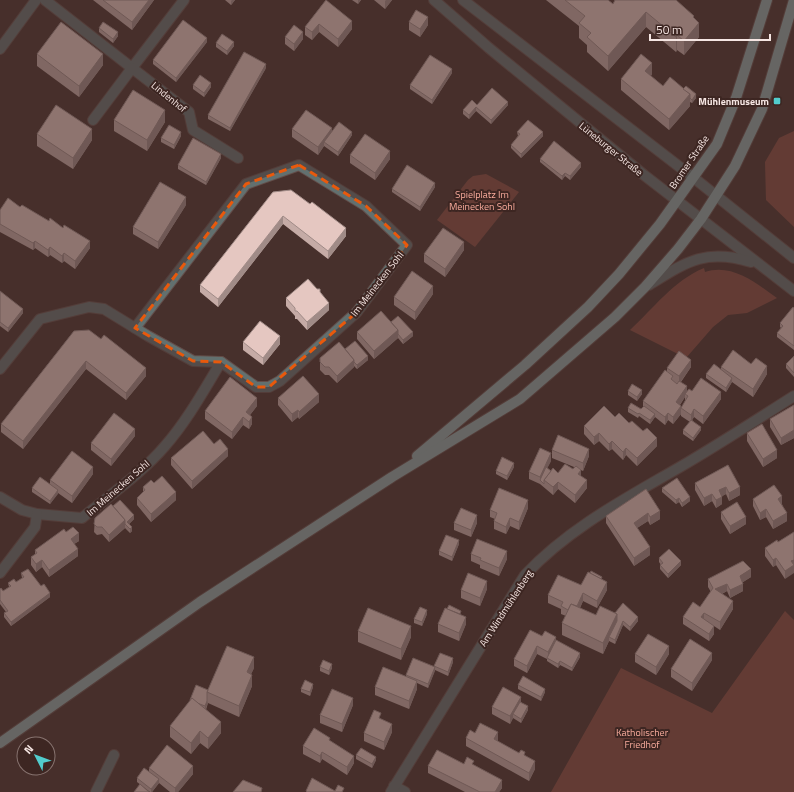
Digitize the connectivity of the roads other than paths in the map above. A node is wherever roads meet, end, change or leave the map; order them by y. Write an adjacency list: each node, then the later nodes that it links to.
1 (36, 0): 8 (street)
2 (45, 0): 9 (street, Lindenhof)
3 (184, 0): 9 (street)
4 (434, 0): 14 (street, Lüneburger Straße)
5 (463, 0): 12 (street)
6 (767, 0): 12 (main road, Bromer Straße)
7 (794, 0): 13 (main road)
8 (0, 48)
9 (132, 68): 10 (street); 11 (street, Lindenhof)
10 (92, 120)
11 (238, 158)
12 (694, 178): 13 (street); 14 (main road, Bromer Straße)
13 (716, 197): 15 (main road); 16 (street)
14 (678, 201): 15 (street, Lüneburger Straße); 24 (main road, Bromer Straße)
15 (701, 219): 17 (street, Lüneburger Straße); 18 (main road)
16 (794, 258)
17 (756, 264): 18 (street); 19 (street, Lüneburger Straße)
18 (645, 287): 24 (main road)
19 (794, 291)
20 (135, 328): 21 (street); 21 (street, Im Meinecken Sohl); 22 (street)
21 (221, 362): 26 (street, Im Meinecken Sohl)
22 (0, 369)
23 (794, 396): 30 (street, Am Windmühlenberg)
24 (392, 477): 28 (main road)
25 (0, 497): 26 (street, Im Meinecken Sohl)
26 (37, 514): 27 (street)
27 (0, 573)
28 (0, 743)
29 (114, 755): 31 (street)
30 (393, 789): 32 (street)
31 (96, 792)
32 (405, 792)

